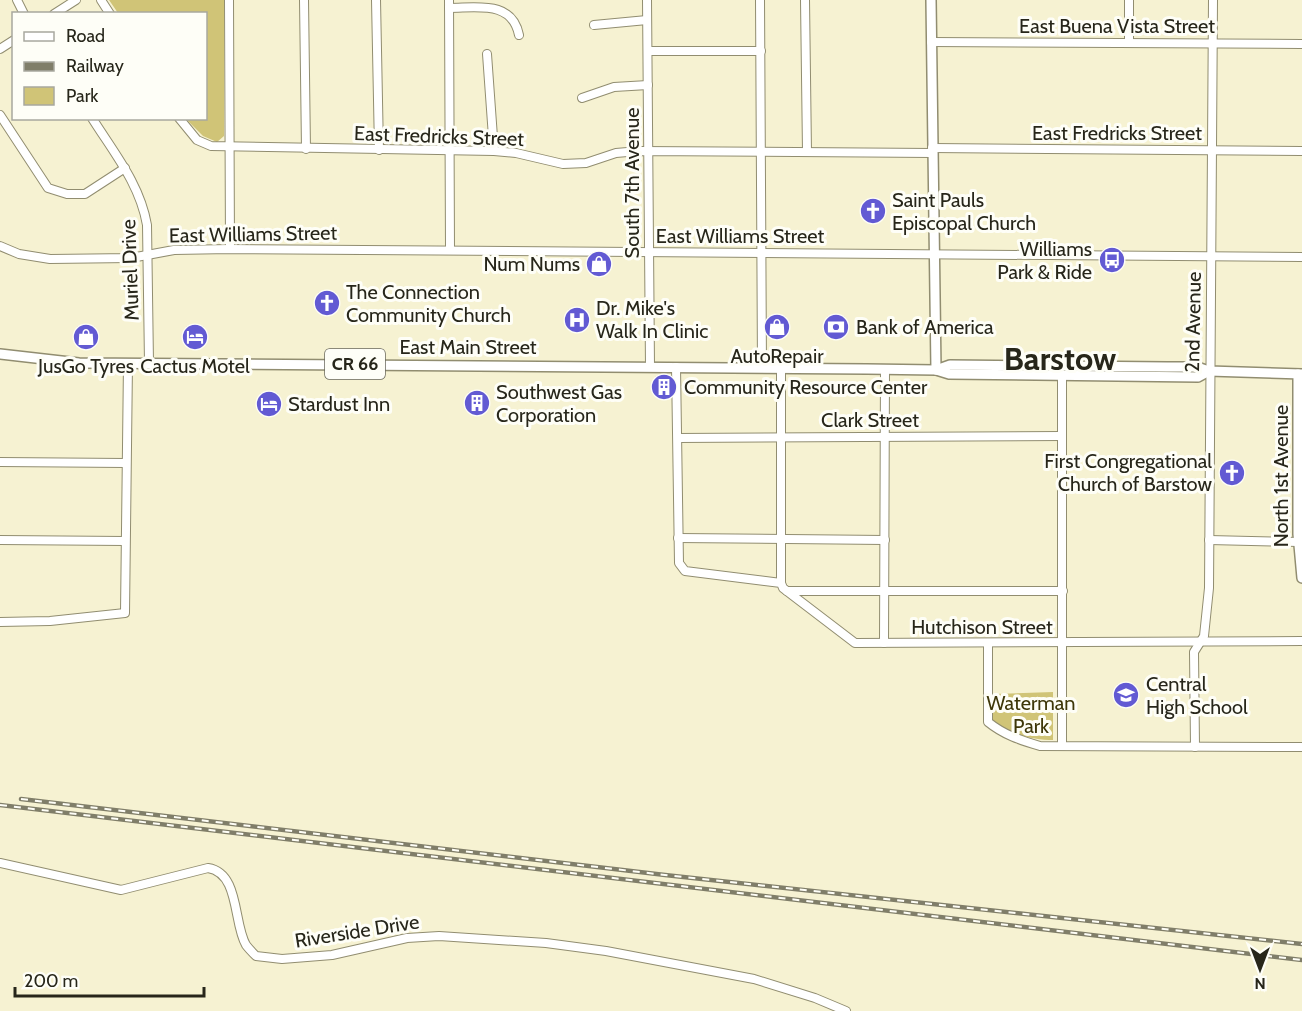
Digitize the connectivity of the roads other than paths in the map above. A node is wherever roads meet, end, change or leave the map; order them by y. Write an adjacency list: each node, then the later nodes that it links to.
1 (76, 0): 12 (street)
2 (229, 0): 28 (street)
3 (304, 0): 29 (street)
4 (376, 0): 30 (street)
5 (647, 0): 13 (street, South 7th Avenue)
6 (760, 0): 21 (street)
7 (805, 0): 38 (street)
8 (931, 0): 16 (main road)
9 (1129, 0): 17 (street)
10 (1214, 0): 18 (street, 2nd Avenue)
11 (449, 4): 15 (street); 32 (street)
12 (57, 12)
13 (648, 20): 14 (street); 20 (street, South 7th Avenue)
14 (594, 25)
15 (519, 35)
16 (931, 42): 17 (street, East Buena Vista Street); 36 (main road)
17 (1129, 42): 18 (street, East Buena Vista Street)
18 (1214, 43): 19 (street, East Buena Vista Street); 31 (street, 2nd Avenue)
19 (1302, 44)
20 (648, 51): 21 (street); 23 (street, South 7th Avenue)
21 (760, 51): 35 (street)
22 (487, 54): 33 (street)
23 (648, 85): 24 (street); 34 (street, South 7th Avenue)
24 (582, 98)
25 (0, 115): 39 (street)
26 (93, 120): 39 (street, Muriel Drive)
27 (181, 120): 28 (street, East Fredricks Street)
28 (230, 148): 29 (street, East Fredricks Street); 41 (street)
29 (306, 149): 30 (street, East Fredricks Street)
30 (379, 150): 32 (street, East Fredricks Street)
31 (1211, 150): 36 (street, East Fredricks Street); 37 (street, East Fredricks Street); 47 (street, 2nd Avenue)
32 (450, 151): 33 (street, East Fredricks Street); 42 (street)
33 (494, 151): 34 (street, East Fredricks Street)
34 (648, 151): 35 (street, East Fredricks Street); 43 (street, South 7th Avenue)
35 (760, 151): 38 (street, East Fredricks Street); 44 (street)
36 (932, 151): 38 (street, East Fredricks Street); 45 (main road)
37 (1302, 151)
38 (807, 152)
39 (124, 168): 46 (street, Muriel Drive)
40 (0, 246): 46 (street, East Williams Street)
41 (230, 249): 42 (street, East Williams Street); 46 (street, East Williams Street)
42 (450, 249): 43 (street, East Williams Street)
43 (649, 252): 44 (street, East Williams Street); 52 (street, South 7th Avenue)
44 (760, 252): 45 (street, East Williams Street); 54 (street)
45 (933, 254): 47 (street, East Williams Street); 57 (main road)
46 (148, 256): 51 (street, Muriel Drive)
47 (1210, 256): 48 (street, East Williams Street); 58 (street, 2nd Avenue)
48 (1302, 257)
49 (0, 354): 50 (main road, East Main Street / CR 66)
50 (128, 363): 51 (main road, East Main Street / CR 66); 66 (street)
51 (149, 363): 52 (main road, East Main Street / CR 66)
52 (650, 367): 53 (main road, East Main Street / CR 66)
53 (676, 367): 54 (main road, East Main Street / CR 66); 64 (street)
54 (762, 368): 55 (main road, East Main Street / CR 66)
55 (781, 368): 56 (main road, East Main Street / CR 66); 61 (street)
56 (885, 369): 57 (main road, East Main Street / CR 66); 63 (street)
57 (936, 370): 58 (main road, East Main Street / CR 66); 60 (main road, East Main Street / CR 66)
58 (1209, 371): 59 (main road, East Main Street / CR 66); 60 (main road, East Main Street / CR 66); 72 (street, 2nd Avenue)
59 (1300, 374): 67 (main road, North 1st Avenue)
60 (1062, 375): 62 (street)
61 (781, 436): 63 (street, Clark Street); 64 (street, Clark Street); 70 (street)
62 (1062, 436): 63 (street, Clark Street); 77 (street)
63 (885, 437): 71 (street)
64 (678, 438): 68 (street)
65 (0, 462): 66 (street)
66 (126, 463): 73 (street)
67 (1299, 536): 72 (street); 74 (main road, North 1st Avenue)
68 (678, 538): 70 (street); 75 (street)
69 (0, 540): 73 (street)
70 (781, 540): 71 (street); 75 (street)
71 (885, 540): 78 (street)
72 (1209, 540): 84 (street, 2nd Avenue)
73 (125, 541): 79 (street)
74 (1302, 578)
75 (782, 583): 76 (street, Hutchison Street)
76 (787, 591): 78 (street); 81 (street, Hutchison Street)
77 (1062, 591): 78 (street); 83 (street)
78 (885, 592): 81 (street)
79 (0, 622)
80 (1302, 641): 84 (street, Hutchison Street)
81 (884, 643): 82 (street, Hutchison Street)
82 (988, 643): 83 (street, Hutchison Street); 85 (street)
83 (1062, 644): 84 (street, Hutchison Street); 85 (street)
84 (1199, 644): 86 (street, 2nd Avenue)
85 (1062, 746): 86 (street)
86 (1195, 747): 87 (street)
87 (1302, 747)
88 (0, 863): 89 (street, Riverside Drive)
89 (846, 1011)

